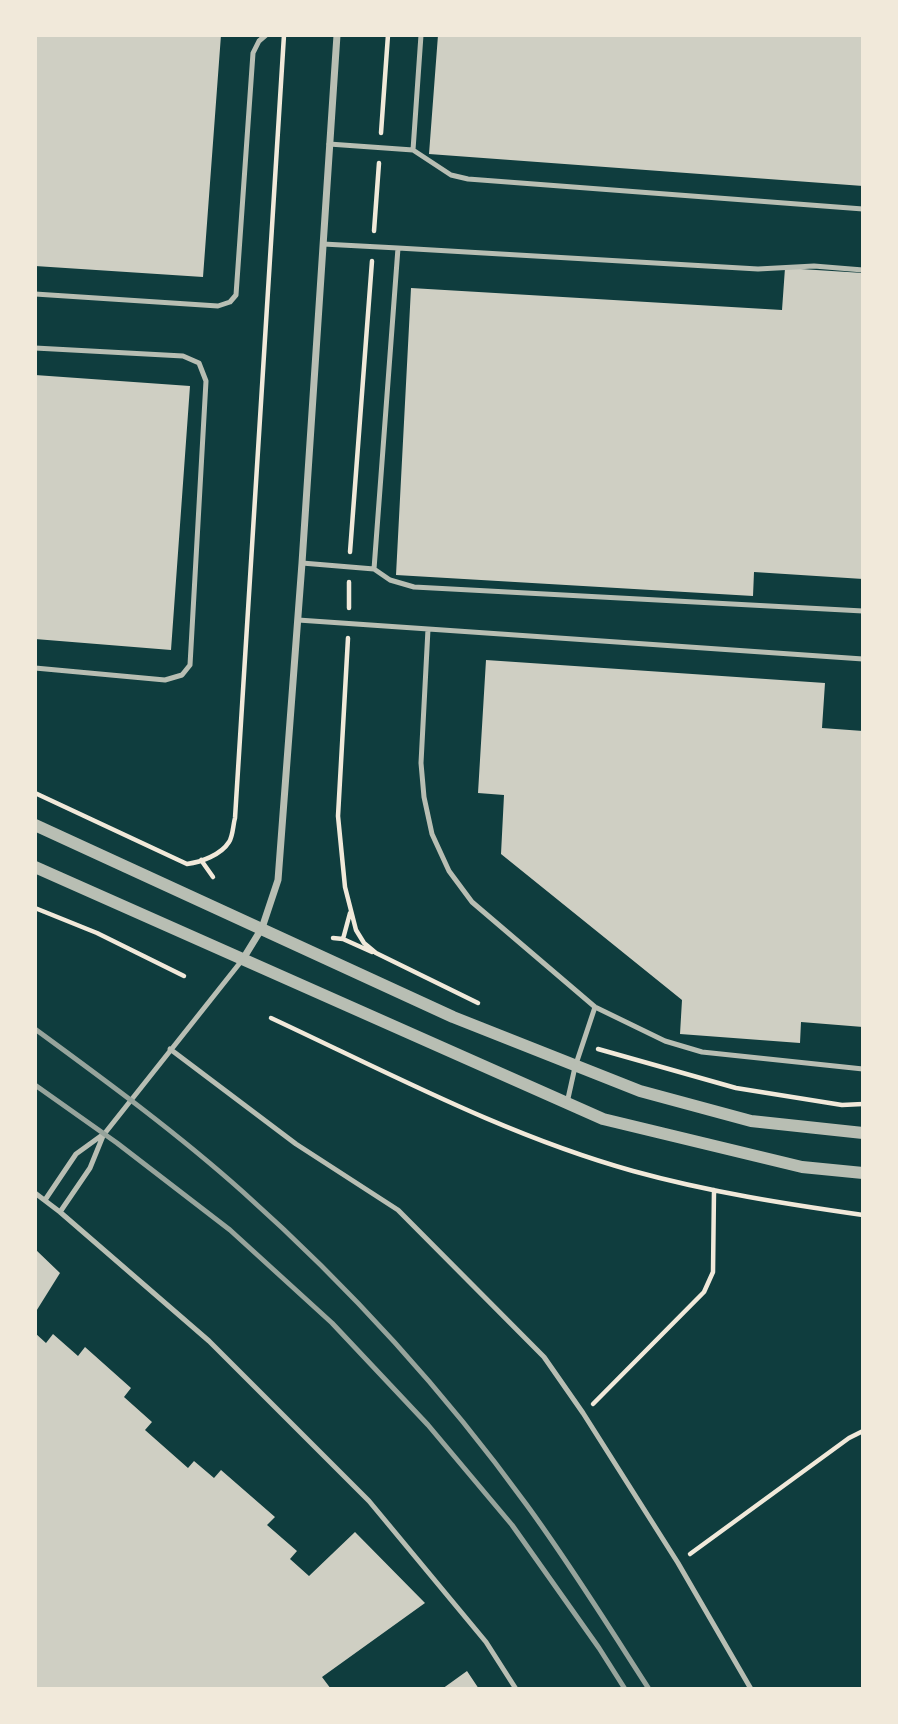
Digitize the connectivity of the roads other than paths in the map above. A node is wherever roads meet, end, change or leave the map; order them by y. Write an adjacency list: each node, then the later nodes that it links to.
1 (266, 35): 10 (lane)
2 (337, 35): 4 (street)
3 (421, 35): 5 (lane)
4 (329, 144): 5 (lane); 7 (street)
5 (412, 150): 6 (lane)
6 (863, 209)
7 (323, 244): 8 (lane); 12 (street)
8 (398, 248): 9 (lane); 13 (lane)
9 (863, 270)
10 (35, 293)
11 (35, 348): 18 (lane)
12 (302, 563): 13 (lane); 15 (street)
13 (374, 569): 14 (lane)
14 (863, 611)
15 (298, 620): 16 (lane); 21 (street)
16 (428, 629): 17 (lane); 23 (lane)
17 (863, 659)
18 (35, 668)
19 (35, 825): 21 (street)
20 (35, 867): 22 (street)
21 (261, 928): 22 (street); 25 (street)
22 (243, 959): 24 (lane); 27 (street)
23 (595, 1007): 25 (lane); 26 (lane)
24 (170, 1049): 28 (lane); 35 (lane)
25 (575, 1067): 27 (lane); 29 (street)
26 (863, 1069)
27 (567, 1103): 30 (street)
28 (104, 1133): 32 (lane); 33 (lane)
29 (863, 1133)
30 (863, 1173)
31 (35, 1194): 32 (lane)
32 (45, 1200): 33 (lane)
33 (60, 1212): 34 (lane)
34 (516, 1689)
35 (751, 1689)

